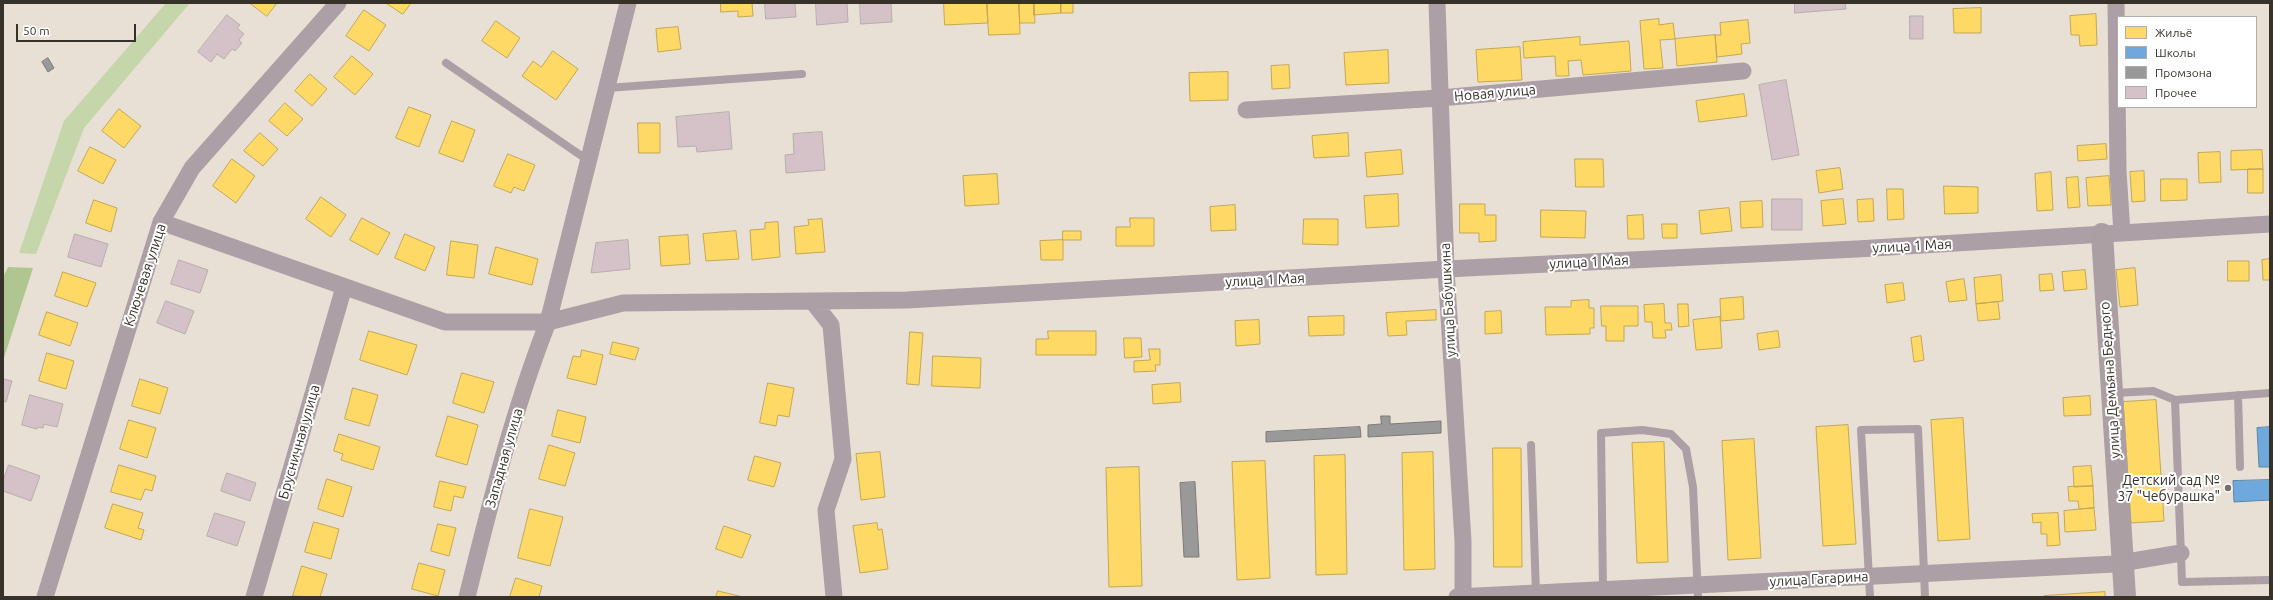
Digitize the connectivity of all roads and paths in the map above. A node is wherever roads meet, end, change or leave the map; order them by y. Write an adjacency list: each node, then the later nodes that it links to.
1 (338, 3): 14 (street, Ключевая улица)
2 (628, 3): 9 (street, Западная улица)
3 (1437, 3): 10 (street, улица Бабушкина)
4 (2116, 3): 8 (street, улица Демьяна Бедного)
5 (446, 64): 13 (lane)
6 (1743, 71): 10 (street, Новая улица)
7 (802, 74): 9 (lane)
8 (2117, 87)
9 (607, 88): 13 (street, Западная улица)
10 (1440, 98): 12 (street, Новая улица); 17 (street, улица Бабушкина)
11 (2117, 108): 16 (street, улица Демьяна Бедного)
12 (1246, 110)
13 (588, 161): 20 (street, Западная улица)
14 (161, 222): 18 (street, улица 1 Мая); 36 (street, Ключевая улица)
15 (2270, 224): 16 (street, улица 1 Мая)
16 (2112, 233): 17 (street, улица 1 Мая); 21 (street, улица Демьяна Бедного)
17 (1446, 269): 19 (street, улица 1 Мая); 41 (street, улица Бабушкина)
18 (344, 287): 20 (street, улица 1 Мая); 37 (street, Брусничная улица)
19 (813, 302): 20 (street, улица 1 Мая); 39 (street)
20 (548, 322): 38 (street, Западная улица)
21 (2111, 393): 24 (lane); 28 (street, улица Демьяна Бедного)
22 (2270, 393): 23 (lane)
23 (2238, 395): 24 (lane); 26 (lane)
24 (2175, 400): 27 (lane)
25 (1532, 445): 35 (lane)
26 (2240, 467)
27 (2181, 553): 28 (street, улица Гагарина); 31 (lane)
28 (2122, 563): 29 (street, улица Гагарина); 44 (street, улица Демьяна Бедного)
29 (1924, 573): 30 (street, улица Гагарина); 30 (lane); 43 (lane)
30 (1869, 576): 33 (street, улица Гагарина); 42 (lane)
31 (2270, 580)
32 (1603, 590): 33 (street, улица Гагарина); 33 (lane); 34 (street, улица Гагарина)
33 (1698, 591)
34 (1574, 594): 35 (street, улица Гагарина)
35 (1536, 595): 41 (street, улица Гагарина)
36 (45, 597)
37 (254, 597)
38 (467, 597)
39 (834, 597)
40 (1457, 597): 41 (street, улица Гагарина)
41 (1463, 597)
42 (1870, 597)
43 (1926, 597)
44 (2125, 597)

